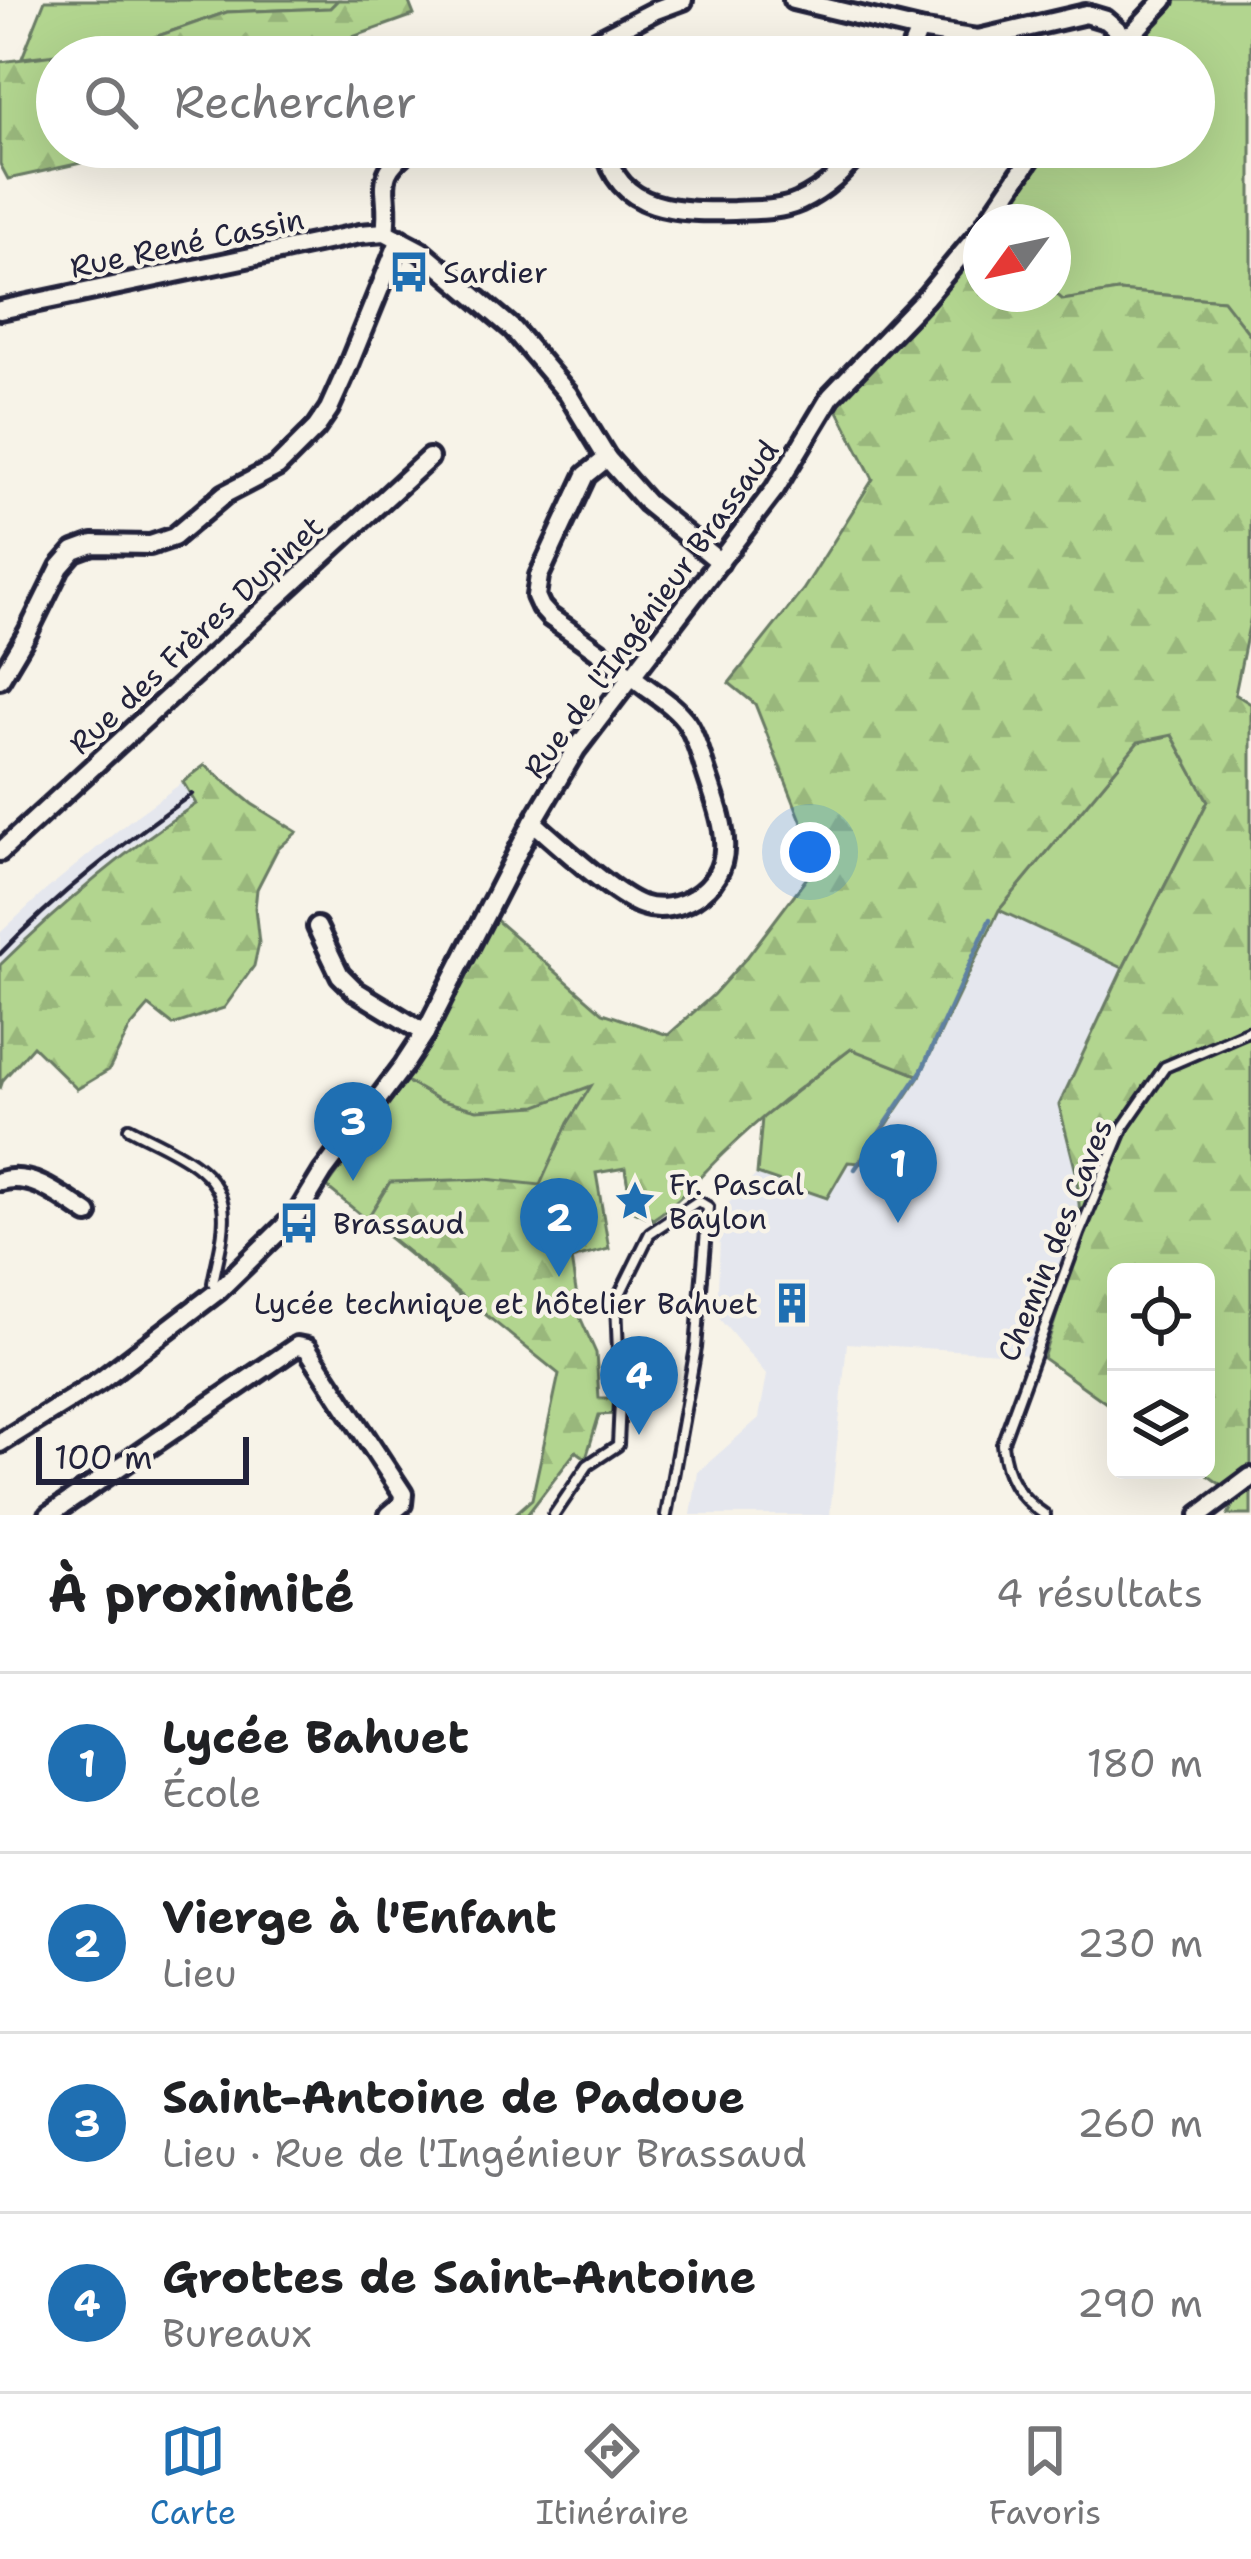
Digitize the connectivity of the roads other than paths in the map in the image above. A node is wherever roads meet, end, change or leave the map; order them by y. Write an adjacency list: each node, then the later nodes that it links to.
1 (682, 0): 5 (street)
2 (793, 0): 4 (street)
3 (1164, 0): 10 (street)
4 (919, 30): 6 (street); 7 (street)
5 (614, 36)
6 (917, 36)
7 (958, 36)
8 (991, 36): 9 (street)
9 (1125, 36)
10 (1129, 36)
11 (388, 168): 16 (street)
12 (613, 168): 13 (street)
13 (844, 168)
14 (1024, 168): 15 (street)
15 (999, 204)
16 (393, 236): 18 (street, Rue René Cassin); 20 (street); 23 (street)
17 (963, 253): 21 (street, Rue de l'Ingénieur Brassaud)
18 (0, 310)
19 (429, 458): 25 (street, Rue des Frères Dupinet)
20 (607, 458): 21 (street); 22 (street)
21 (720, 562): 22 (street, Rue de l'Ingénieur Brassaud)
22 (633, 676): 24 (street, Rue de l'Ingénieur Brassaud); 24 (street)
23 (0, 679)
24 (533, 822): 28 (street, Rue de l'Ingénieur Brassaud)
25 (0, 852)
26 (317, 927): 28 (street)
27 (1251, 1030): 39 (lane, Chemin des Caves)
28 (425, 1033): 32 (street, Rue de l'Ingénieur Brassaud)
29 (129, 1129): 32 (lane)
30 (0, 1181): 31 (street)
31 (88, 1214)
32 (218, 1291): 33 (street, Rue de l'Ingénieur Brassaud)
33 (0, 1443)
34 (1251, 1477): 40 (street)
35 (49, 1515): 36 (street)
36 (389, 1515)
37 (554, 1515): 38 (lane)
38 (666, 1515)
39 (1045, 1515)
40 (1200, 1515)

